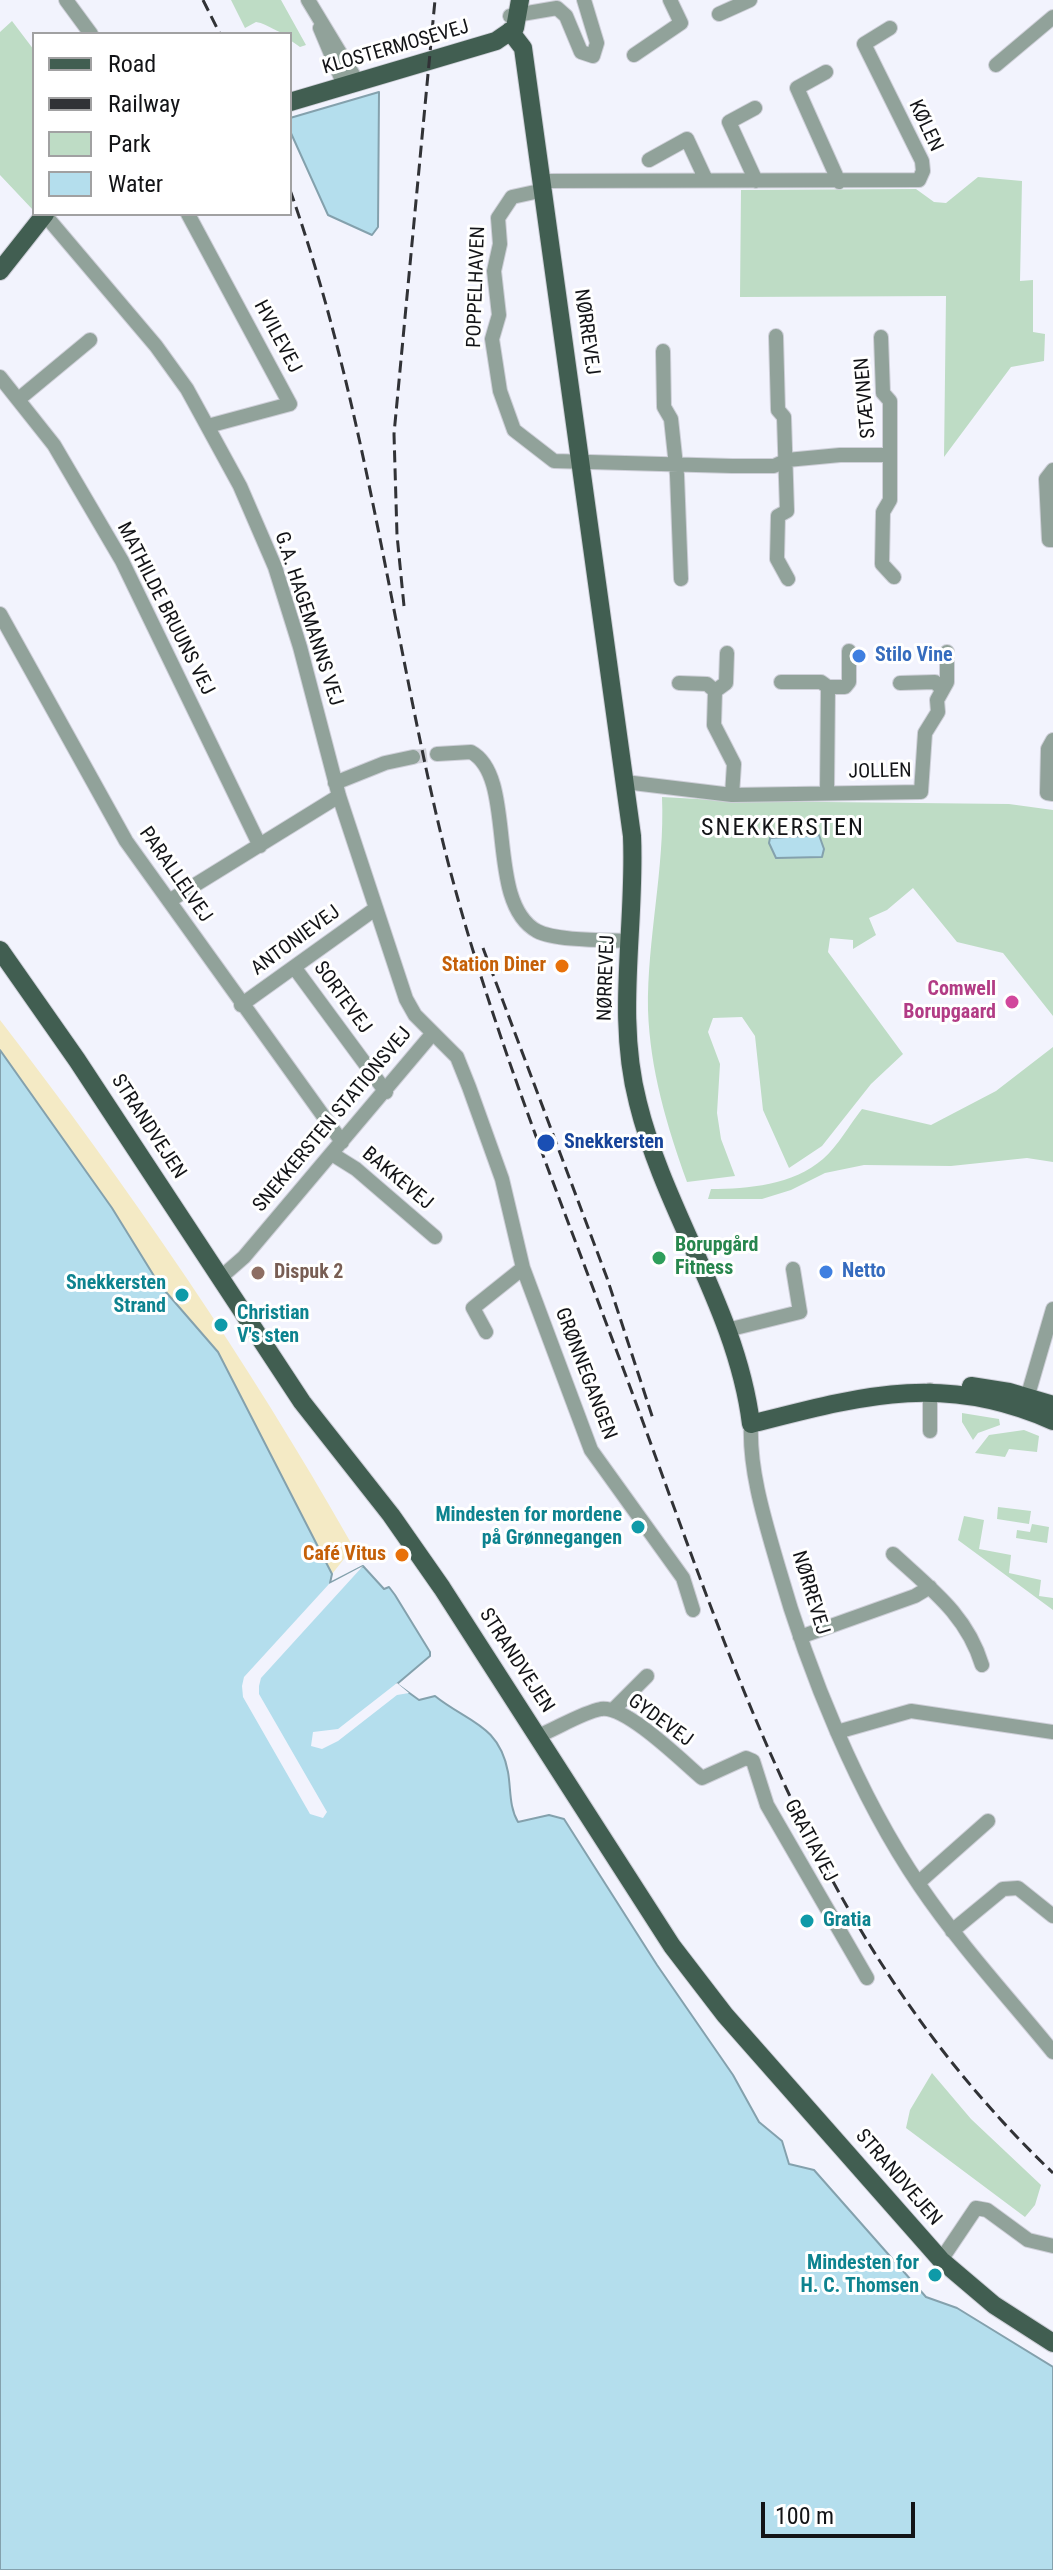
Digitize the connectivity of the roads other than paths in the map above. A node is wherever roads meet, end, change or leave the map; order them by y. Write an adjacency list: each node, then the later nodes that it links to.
1 (66, 0): 10 (street)
2 (584, 0): 6 (street)
3 (670, 0): 11 (street)
4 (750, 0): 7 (street)
5 (310, 4): 14 (street)
6 (514, 12): 14 (main road, KLOSTERMOSEVEJ); 21 (main road, NØRREVEJ)
7 (719, 14)
8 (1053, 17): 12 (street)
9 (890, 28): 20 (street, KØLEN)
10 (90, 32)
11 (634, 55)
12 (996, 65)
13 (826, 72): 20 (street)
14 (350, 83): 15 (main road, KLOSTERMOSEVEJ)
15 (292, 101)
16 (755, 108): 19 (street)
17 (649, 160): 18 (street)
18 (706, 180): 19 (street, KØLEN); 21 (street, KØLEN)
19 (756, 181): 20 (street, KØLEN)
20 (839, 182)
21 (544, 186): 35 (main road, NØRREVEJ); 35 (street, POPPELHAVEN)
22 (43, 216): 25 (main road)
23 (47, 216): 32 (street, G.A. HAGEMANNS VEJ)
24 (189, 216): 32 (street, HVILEVEJ)
25 (0, 271)
26 (776, 336): 34 (street)
27 (881, 337): 33 (street, STÆVNEN)
28 (90, 340): 31 (street)
29 (663, 351): 36 (street)
30 (0, 377): 31 (street, MATHILDE BRUUNS VEJ)
31 (20, 398): 60 (street, MATHILDE BRUUNS VEJ)
32 (208, 426): 56 (street, G.A. HAGEMANNS VEJ)
33 (890, 455): 34 (street, STÆVNEN); 39 (street, STÆVNEN)
34 (787, 460): 36 (street, STÆVNEN); 41 (street)
35 (581, 462): 36 (street, STÆVNEN); 55 (main road, NØRREVEJ)
36 (674, 465): 40 (street)
37 (1053, 470): 38 (street)
38 (1053, 540)
39 (894, 577)
40 (681, 579)
41 (788, 579)
42 (0, 614): 61 (street, PARALLELVEJ)
43 (849, 651): 49 (street)
44 (947, 652): 50 (street, JOLLEN)
45 (727, 653): 51 (street)
46 (781, 682): 49 (street)
47 (679, 683): 51 (street)
48 (900, 683): 50 (street)
49 (828, 687): 57 (street, JOLLEN)
50 (942, 689): 57 (street, JOLLEN)
51 (715, 691): 59 (street)
52 (1053, 740): 58 (street)
53 (437, 754): 63 (street)
54 (413, 757): 56 (street)
55 (625, 782): 59 (street, JOLLEN); 63 (main road, NØRREVEJ)
56 (337, 789): 60 (street); 62 (street, G.A. HAGEMANNS VEJ)
57 (827, 792): 59 (street, JOLLEN)
58 (1053, 794)
59 (732, 795)
60 (260, 846): 61 (street)
61 (169, 901): 66 (street, PARALLELVEJ)
62 (375, 909): 65 (street, ANTONIEVEJ); 67 (street, G.A. HAGEMANNS VEJ)
63 (629, 941): 76 (main road, NØRREVEJ)
64 (0, 950): 74 (main road, STRANDVEJEN)
65 (294, 967): 66 (street, ANTONIEVEJ); 68 (street, SORTEVEJ)
66 (241, 1005): 69 (street, PARALLELVEJ)
67 (433, 1033): 68 (street, SNEKKERSTEN STATIONSVEJ); 70 (street, SNEKKERSTEN STATIONSVEJ)
68 (386, 1092): 69 (street, SNEKKERSTEN STATIONSVEJ)
69 (337, 1148): 71 (street, BAKKEVEJ); 74 (street, SNEKKERSTEN STATIONSVEJ)
70 (509, 1221): 72 (street, GRØNNEGANGEN)
71 (435, 1237)
72 (523, 1268): 77 (street); 86 (street, GRØNNEGANGEN)
73 (793, 1269): 76 (street)
74 (220, 1278): 93 (main road, STRANDVEJEN)
75 (1053, 1309): 79 (street)
76 (727, 1330): 82 (main road, NØRREVEJ)
77 (486, 1332)
78 (930, 1390): 79 (main road); 82 (main road); 83 (street)
79 (1025, 1403): 80 (main road); 81 (main road)
80 (1053, 1405)
81 (1053, 1421)
82 (751, 1424): 87 (street, NØRREVEJ)
83 (930, 1431)
84 (893, 1554): 85 (street)
85 (930, 1587): 87 (street); 88 (street)
86 (693, 1610)
87 (800, 1637): 91 (street, NØRREVEJ)
88 (982, 1665)
89 (647, 1676): 90 (street)
90 (613, 1710): 93 (street, GYDEVEJ); 94 (street, GYDEVEJ)
91 (837, 1732): 92 (street); 96 (street, NØRREVEJ)
92 (1053, 1732)
93 (538, 1736): 102 (main road, STRANDVEJEN)
94 (753, 1761): 99 (street, GRATIAVEJ)
95 (988, 1821): 96 (street)
96 (918, 1883): 98 (street, NØRREVEJ)
97 (1053, 1916): 98 (street)
98 (952, 1931): 100 (street, NØRREVEJ)
99 (867, 1978)
100 (1053, 2052)
101 (1053, 2246): 102 (street)
102 (941, 2260): 103 (main road, STRANDVEJEN)
103 (1053, 2343)

